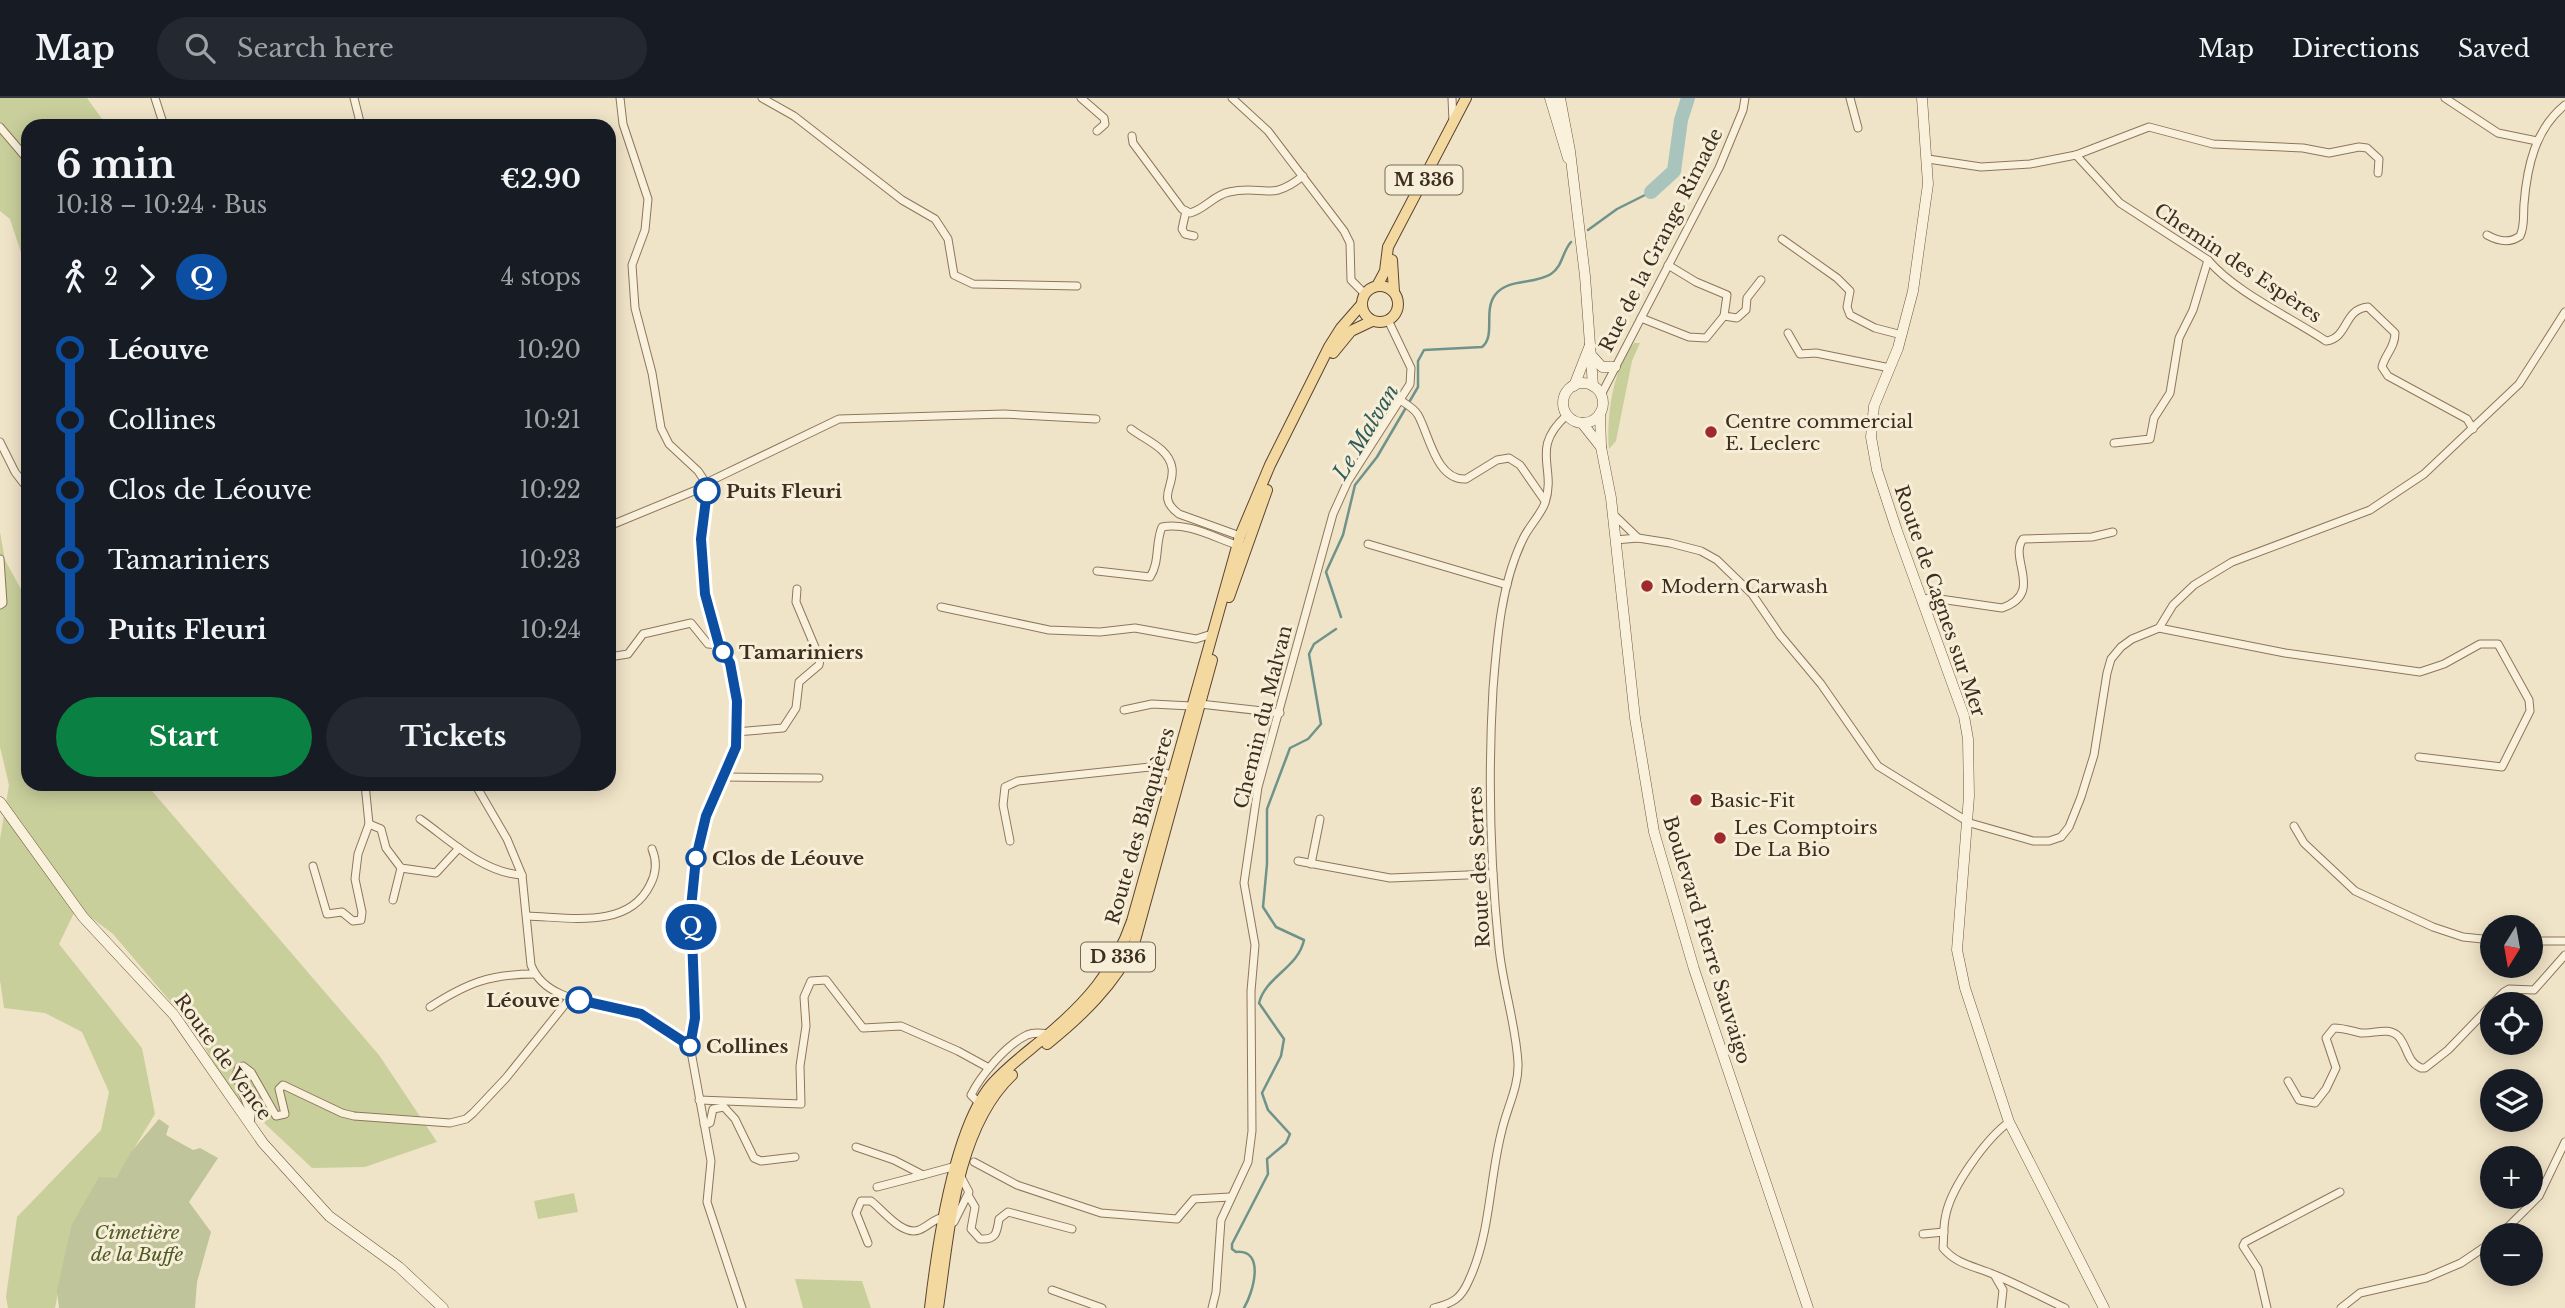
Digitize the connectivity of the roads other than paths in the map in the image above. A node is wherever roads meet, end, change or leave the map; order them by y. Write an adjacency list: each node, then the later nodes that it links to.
1 (155, 98): 15 (street)
2 (354, 98): 16 (street)
3 (620, 98): 66 (street)
4 (762, 98): 36 (street)
5 (1081, 98): 19 (street)
6 (1231, 98): 27 (street)
7 (1550, 98): 25 (main road)
8 (1560, 98): 25 (main road)
9 (1745, 98): 34 (street, Rue de la Grange Rimade)
10 (1850, 98): 18 (street)
11 (1922, 98): 24 (main road, Route de Cagnes sur Mer)
12 (2445, 98): 21 (street)
13 (1462, 99): 29 (main road, M 336)
14 (2565, 105): 21 (street)
15 (162, 119)
16 (359, 119)
17 (0, 127): 22 (street)
18 (1858, 128)
19 (1097, 131)
20 (1132, 136): 28 (street)
21 (2537, 141): 30 (street)
22 (21, 152)
23 (2076, 155): 24 (street); 26 (street); 33 (street, Chemin des Espères)
24 (1930, 159): 46 (main road, Route de Cagnes sur Mer)
25 (1569, 161): 47 (main road)
26 (2378, 173)
27 (1303, 176): 28 (street); 39 (street)
28 (1186, 211): 31 (street)
29 (1395, 234): 37 (main road, M 336); 38 (main road, M 336)
30 (2487, 235)
31 (1194, 236)
32 (1782, 239): 46 (street)
33 (2208, 260): 59 (street, Chemin des Espères); 62 (street)
34 (1668, 265): 41 (street); 42 (street, Rue de la Grange Rimade)
35 (1761, 280): 41 (street)
36 (1077, 286)
37 (1377, 286): 38 (main road); 39 (main road)
38 (1394, 292): 43 (main road)
39 (1363, 299): 44 (main road); 50 (main road)
40 (2565, 312): 59 (street)
41 (1724, 316): 42 (street)
42 (1642, 318): 48 (street, Rue de la Grange Rimade)
43 (1388, 320): 44 (main road); 53 (street, Chemin du Malvan)
44 (1372, 321): 50 (main road)
45 (1788, 333): 49 (street)
46 (1902, 335): 49 (main road, Route de Cagnes sur Mer)
47 (1591, 350): 48 (main road); 51 (main road); 52 (main road)
48 (1615, 367): 52 (street, Rue de la Grange Rimade)
49 (1890, 368): 80 (main road, Route de Cagnes sur Mer)
50 (1321, 369): 60 (main road, Route des Blaquières / D 336)
51 (1574, 386): 52 (main road); 55 (main road)
52 (1597, 391): 54 (main road)
53 (1400, 400): 67 (street); 89 (street, Chemin du Malvan)
54 (1600, 413): 57 (main road); 63 (main road, Boulevard Pierre Sauvaigo)
55 (1567, 415): 57 (main road); 65 (street, Route des Serres)
56 (1096, 419): 66 (street)
57 (1582, 423): 63 (main road, Boulevard Pierre Sauvaigo)
58 (1131, 429): 74 (street)
59 (2473, 429): 83 (street)
60 (1288, 431): 74 (main road, Route des Blaquières / D 336); 87 (main road, Route des Blaquières / D 336)
61 (0, 442): 64 (street)
62 (2114, 443)
63 (1601, 447): 69 (main road, Boulevard Pierre Sauvaigo)
64 (21, 480)
65 (1546, 480): 67 (street); 68 (street, Route des Serres)
66 (705, 483): 70 (street); 85 (street)
67 (1536, 486): 68 (street)
68 (1545, 501): 78 (street, Route des Serres)
69 (1612, 513): 72 (street); 73 (main road, Boulevard Pierre Sauvaigo)
70 (616, 523)
71 (2113, 532): 80 (street)
72 (1638, 538): 73 (street); 100 (street)
73 (1615, 540): 159 (main road, Boulevard Pierre Sauvaigo)
74 (1238, 541): 77 (street); 84 (main road, Route des Blaquières / D 336)
75 (1368, 544): 78 (street)
76 (0, 559): 81 (street)
77 (1097, 571)
78 (1507, 585): 110 (street, Route des Serres)
79 (797, 589): 90 (street)
80 (1922, 599): 100 (main road, Route de Cagnes sur Mer)
81 (0, 605)
82 (941, 607): 84 (street)
83 (2159, 628): 91 (street); 100 (street)
84 (1212, 634): 87 (main road, Route des Blaquières / D 336)
85 (719, 645): 86 (street); 90 (street)
86 (616, 656)
87 (1196, 705): 88 (street); 89 (street); 92 (main road, Route des Blaquières / D 336)
88 (1124, 710)
89 (1280, 713): 141 (street, Chemin du Malvan)
90 (736, 732): 93 (street)
91 (2419, 757)
92 (1177, 774): 103 (street); 121 (main road, Route des Blaquières / D 336); 125 (main road, Route des Blaquières / D 336)
93 (724, 777): 94 (street); 122 (street)
94 (819, 778)
95 (366, 791): 101 (street)
96 (479, 791): 111 (street)
97 (0, 802): 130 (main road, Route de Vence)
98 (420, 819): 104 (street)
99 (1320, 819): 107 (street)
100 (1967, 821): 128 (main road, Route de Cagnes sur Mer)
101 (369, 824): 108 (street); 109 (street)
102 (2294, 826): 114 (street)
103 (1010, 841)
104 (459, 848): 109 (street); 111 (street)
105 (652, 849): 113 (street)
106 (1298, 860): 107 (street)
107 (1311, 864): 110 (street)
108 (313, 866)
109 (401, 868): 112 (street)
110 (1493, 874): 158 (street, Route des Serres)
111 (522, 875): 113 (street)
112 (393, 900)
113 (527, 916): 118 (street)
114 (2480, 939)
115 (2543, 941): 116 (street)
116 (2565, 941)
117 (2565, 955): 124 (street)
118 (535, 974): 119 (street); 120 (street)
119 (570, 997): 122 (street); 130 (street)
120 (430, 1007)
121 (1048, 1034): 123 (street); 127 (main road, Route des Blaquières / D 336)
122 (690, 1046): 126 (street)
123 (989, 1068): 126 (street); 127 (street)
124 (2288, 1081)
125 (1002, 1085): 127 (street); 131 (main road, Route des Blaquières / D 336)
126 (699, 1100): 129 (street)
127 (979, 1104): 131 (street); 136 (main road, Route des Blaquières / D 336)
128 (2009, 1122): 145 (street); 162 (main road, Route de Cagnes sur Mer)
129 (704, 1124): 134 (street); 153 (street)
130 (250, 1125): 152 (main road, Route de Vence)
131 (972, 1137): 136 (street); 140 (main road, Route des Blaquières / D 336)
132 (2565, 1142): 143 (street)
133 (856, 1147): 137 (street)
134 (795, 1157)
135 (974, 1162): 141 (street)
136 (956, 1165): 137 (street); 140 (street); 142 (main road, Route des Blaquières / D 336)
137 (923, 1175): 138 (street)
138 (877, 1187)
139 (2340, 1192): 163 (street)
140 (961, 1193): 142 (street); 144 (street); 149 (main road, Route des Blaquières / D 336)
141 (1230, 1197): 157 (street, Chemin du Malvan)
142 (945, 1217): 147 (street); 149 (street); 154 (main road, Route des Blaquières / D 336)
143 (2512, 1223)
144 (1072, 1230)
145 (1944, 1232): 146 (street); 150 (street)
146 (1923, 1234)
147 (868, 1242)
148 (2480, 1250): 164 (street)
149 (944, 1270): 155 (main road, Route des Blaquières / D 336)
150 (1993, 1274): 160 (street); 161 (street)
151 (1052, 1290): 156 (street)
152 (443, 1308)
153 (742, 1308)
154 (930, 1308)
155 (938, 1308)
156 (1102, 1308)
157 (1212, 1308)
158 (1434, 1308)
159 (1808, 1308)
160 (2001, 1308)
161 (2065, 1308)
162 (2104, 1308)
163 (2267, 1308)
164 (2342, 1308)

